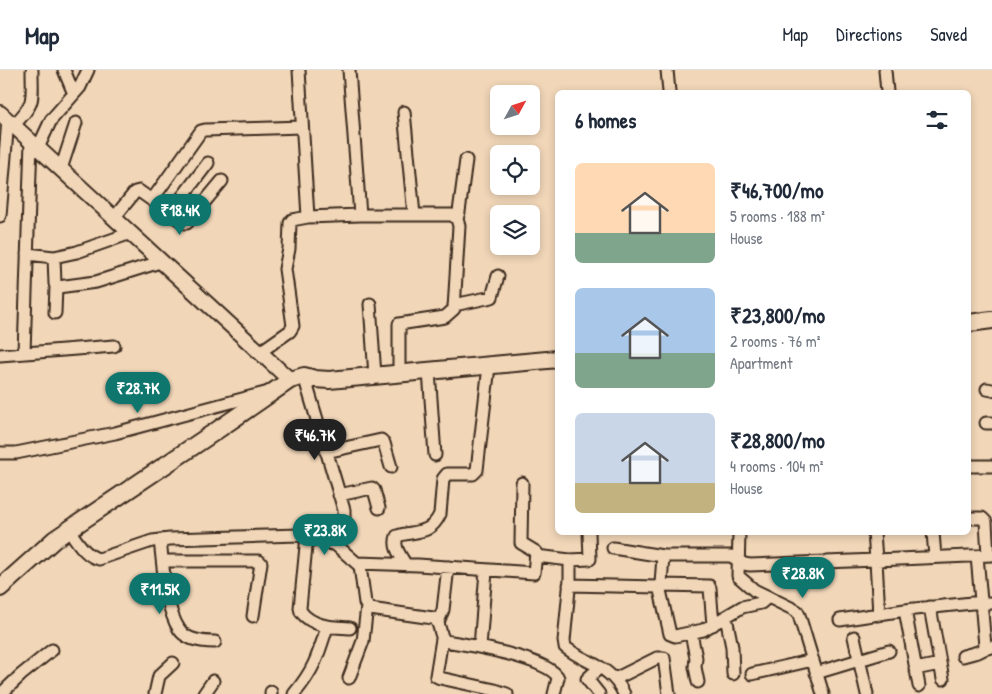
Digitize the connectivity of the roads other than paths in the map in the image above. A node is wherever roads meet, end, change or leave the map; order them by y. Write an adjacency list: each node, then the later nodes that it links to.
1 (32, 70): 12 (street)
2 (64, 70): 10 (street)
3 (88, 70): 10 (street)
4 (298, 70): 14 (street)
5 (349, 70): 22 (street)
6 (667, 70): 8 (street)
7 (885, 70): 9 (street)
8 (669, 90)
9 (887, 90)
10 (74, 94): 15 (street)
11 (404, 112): 23 (street)
12 (7, 120): 15 (main road); 24 (street)
13 (76, 123): 18 (street)
14 (302, 127): 20 (street); 25 (street)
15 (34, 145): 18 (main road); 29 (street)
16 (466, 160): 27 (street)
17 (208, 162): 21 (street)
18 (60, 169): 26 (main road)
19 (222, 182): 21 (street)
20 (152, 200): 21 (street); 26 (street)
21 (170, 213)
22 (360, 215): 23 (street); 25 (street)
23 (414, 215): 27 (street)
24 (0, 216)
25 (308, 217): 40 (street)
26 (114, 218): 28 (main road)
27 (457, 219): 35 (street)
28 (131, 233): 30 (street); 31 (main road)
29 (27, 254): 30 (street); 41 (street)
30 (54, 257): 33 (street)
31 (160, 262): 33 (street); 40 (main road)
32 (498, 276): 35 (street)
33 (56, 286): 36 (street)
34 (370, 304): 47 (street)
35 (454, 305): 46 (street)
36 (55, 313)
37 (992, 320): 38 (highway)
38 (971, 323)
39 (114, 346): 41 (street)
40 (260, 352): 48 (main road)
41 (24, 353): 42 (street)
42 (0, 355)
43 (555, 359): 44 (highway)
44 (489, 366): 45 (highway); 77 (street)
45 (429, 371): 46 (highway); 51 (street)
46 (399, 373): 47 (highway)
47 (375, 376): 48 (highway)
48 (290, 382): 49 (street); 50 (street); 59 (highway)
49 (0, 452)
50 (326, 452): 54 (street); 56 (street)
51 (435, 455)
52 (971, 466): 53 (street)
53 (992, 466)
54 (391, 467)
55 (522, 483): 69 (street)
56 (339, 495): 57 (street); 66 (street)
57 (379, 508)
58 (971, 518): 68 (street)
59 (69, 530): 65 (street); 82 (highway)
60 (589, 535): 72 (street)
61 (739, 535): 73 (street)
62 (874, 535): 74 (street)
63 (934, 535): 71 (street)
64 (307, 536): 65 (street); 66 (street); 94 (street)
65 (160, 540): 75 (street)
66 (339, 547): 76 (street)
67 (613, 548): 70 (street)
68 (986, 555): 71 (street); 84 (street)
69 (536, 556): 72 (street); 79 (street)
70 (663, 556): 73 (street); 81 (street)
71 (935, 557): 74 (street)
72 (570, 560): 80 (street)
73 (738, 560): 74 (street); 83 (street)
74 (876, 560): 88 (street)
75 (163, 561): 89 (street); 99 (street)
76 (358, 563): 77 (street); 85 (street)
77 (406, 565): 78 (street)
78 (448, 567): 79 (street); 92 (street)
79 (486, 571): 100 (street)
80 (569, 585): 81 (street); 109 (street)
81 (660, 586): 93 (street); 96 (street)
82 (0, 588)
83 (768, 597): 90 (street); 106 (street)
84 (986, 603): 86 (street); 101 (street)
85 (367, 606): 92 (street); 114 (street)
86 (930, 607): 87 (street); 108 (street)
87 (905, 610): 88 (street); 110 (street)
88 (879, 614): 91 (street)
89 (253, 616)
90 (726, 617): 93 (street); 112 (street)
91 (840, 620)
92 (438, 622): 98 (street)
93 (714, 625): 96 (street)
94 (327, 627): 95 (street); 123 (street)
95 (350, 628)
96 (691, 633): 118 (street)
97 (854, 637): 105 (street)
98 (442, 639): 100 (street); 124 (street)
99 (215, 642)
100 (480, 647): 125 (street)
101 (989, 648): 104 (street)
102 (52, 650): 120 (street)
103 (888, 652): 105 (street)
104 (963, 656)
105 (859, 659): 111 (street); 130 (street)
106 (813, 660): 111 (street); 113 (street)
107 (172, 663): 121 (street)
108 (940, 664): 110 (street); 116 (street)
109 (600, 668): 115 (street); 126 (street)
110 (915, 669): 119 (street)
111 (816, 672): 129 (street)
112 (733, 674)
113 (752, 674)
114 (349, 678)
115 (615, 679): 127 (street); 128 (street)
116 (943, 679)
117 (213, 681): 122 (street)
118 (698, 682)
119 (918, 686)
120 (1, 694)
121 (156, 694)
122 (204, 694)
123 (294, 694)
124 (507, 694)
125 (554, 694)
126 (599, 694)
127 (624, 694)
128 (669, 694)
129 (822, 694)
130 (867, 694)

